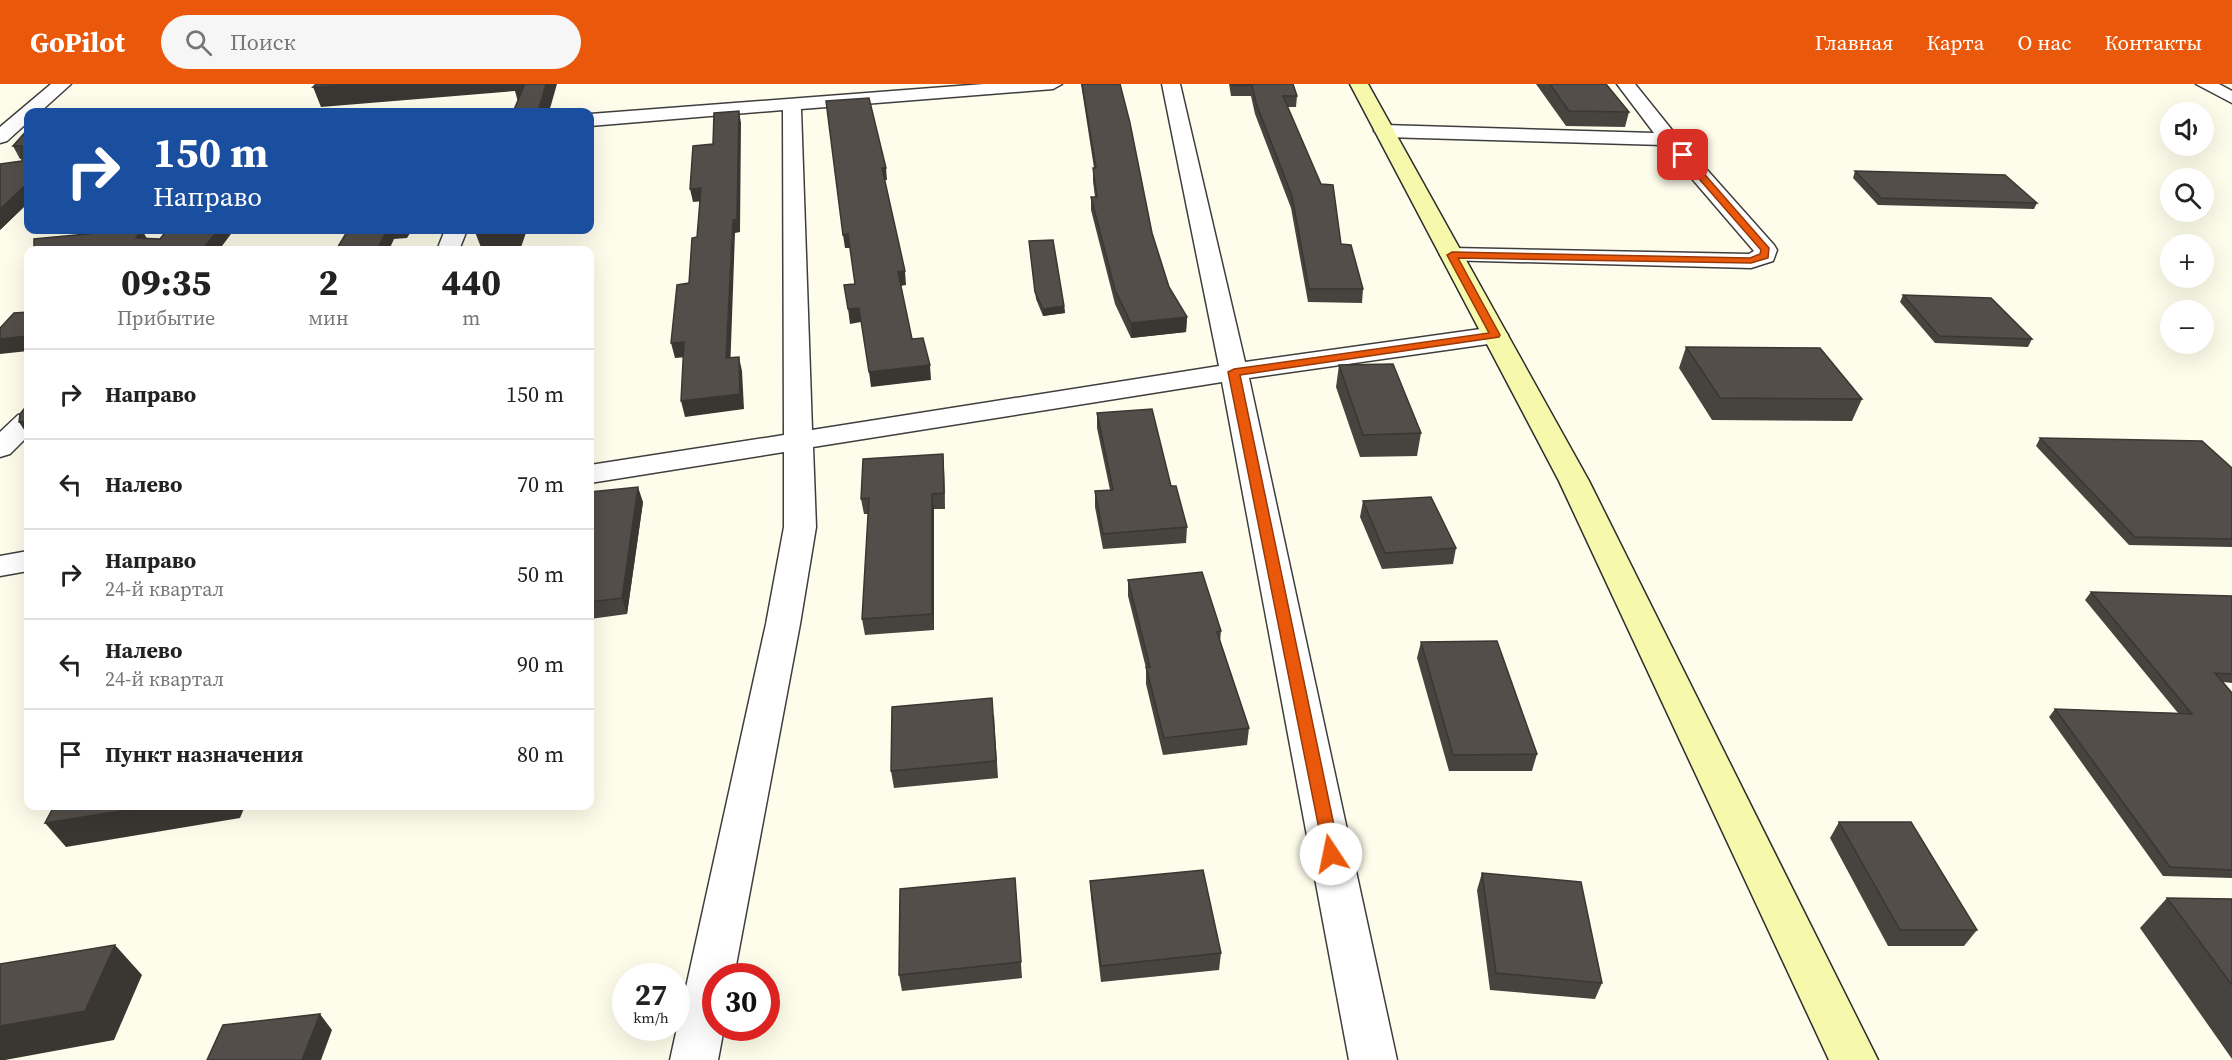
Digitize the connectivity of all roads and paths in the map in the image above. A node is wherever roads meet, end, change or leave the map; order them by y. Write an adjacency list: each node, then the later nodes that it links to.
1 (62, 84): 9 (street)
2 (1053, 84): 8 (street)
3 (1171, 84): 17 (street)
4 (1359, 84): 12 (street)
5 (1626, 84): 14 (street)
6 (2205, 84): 7 (street)
7 (2232, 98)
8 (792, 104): 11 (street); 19 (street)
9 (35, 108)
10 (24, 117): 13 (street)
11 (594, 120)
12 (1384, 131): 14 (street); 15 (street)
13 (0, 137)
14 (1669, 139): 15 (street)
15 (1452, 255): 16 (street)
16 (1495, 335): 17 (street); 26 (street)
17 (1234, 372): 19 (street); 25 (street)
18 (24, 425): 20 (street)
19 (797, 443): 21 (street); 24 (street)
20 (0, 448)
21 (594, 473)
22 (24, 562): 23 (street)
23 (0, 566)
24 (694, 1060)
25 (1373, 1060)
26 (1854, 1060)

